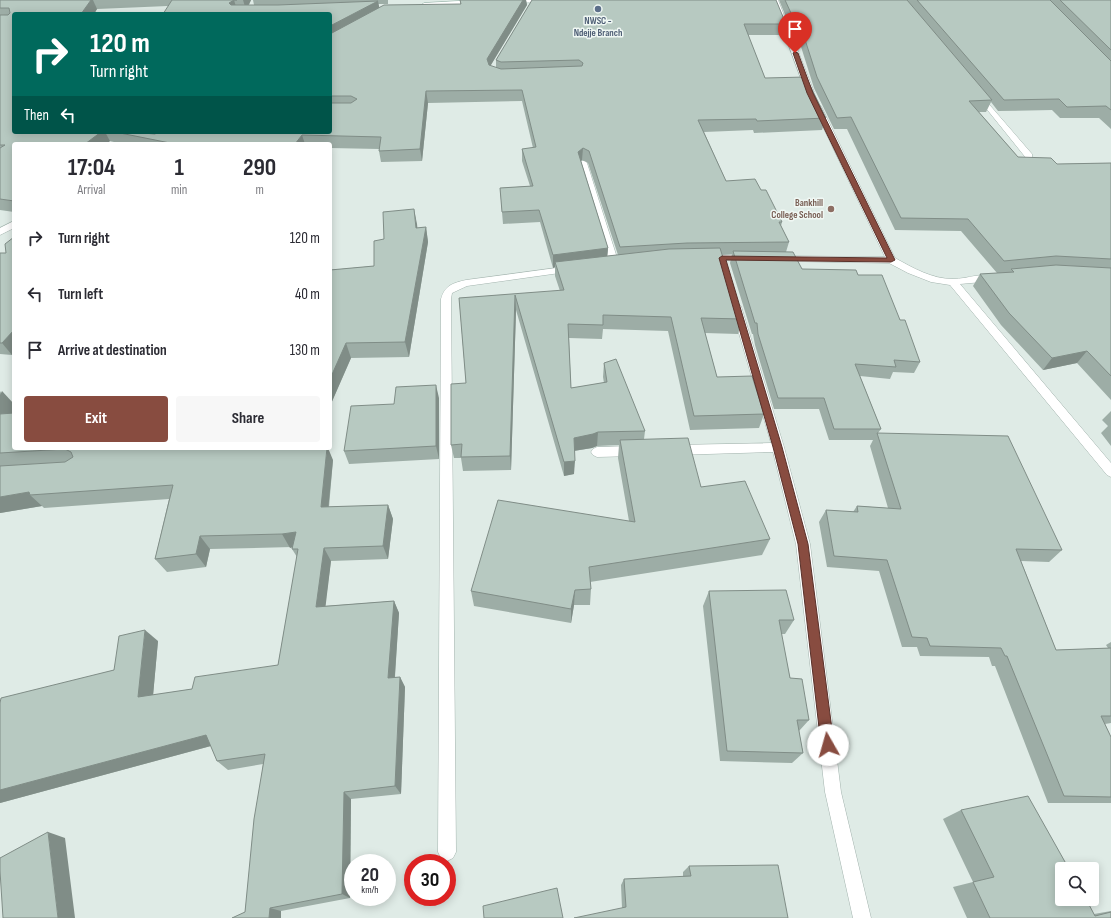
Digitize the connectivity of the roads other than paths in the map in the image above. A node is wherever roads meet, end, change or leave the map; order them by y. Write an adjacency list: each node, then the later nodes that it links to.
1 (552, 0): 3 (street)
2 (775, 0): 16 (street)
3 (533, 1): 6 (street); 8 (street)
4 (453, 2): 5 (street); 7 (street)
5 (482, 2)
6 (504, 2)
7 (415, 6)
8 (529, 7)
9 (974, 90): 10 (street)
10 (1029, 156)
11 (583, 163): 17 (street)
12 (12, 225): 13 (street)
13 (0, 232)
14 (722, 258): 15 (street); 16 (street); 19 (street)
15 (698, 259)
16 (891, 260): 21 (street)
17 (629, 262)
18 (583, 268): 28 (street)
19 (727, 273)
20 (1000, 278): 21 (street)
21 (953, 282): 27 (street)
22 (733, 296): 23 (street)
23 (778, 447): 24 (street); 29 (street)
24 (660, 450)
25 (644, 451): 26 (street)
26 (597, 452)
27 (1111, 472)
28 (446, 852)
29 (862, 918)

